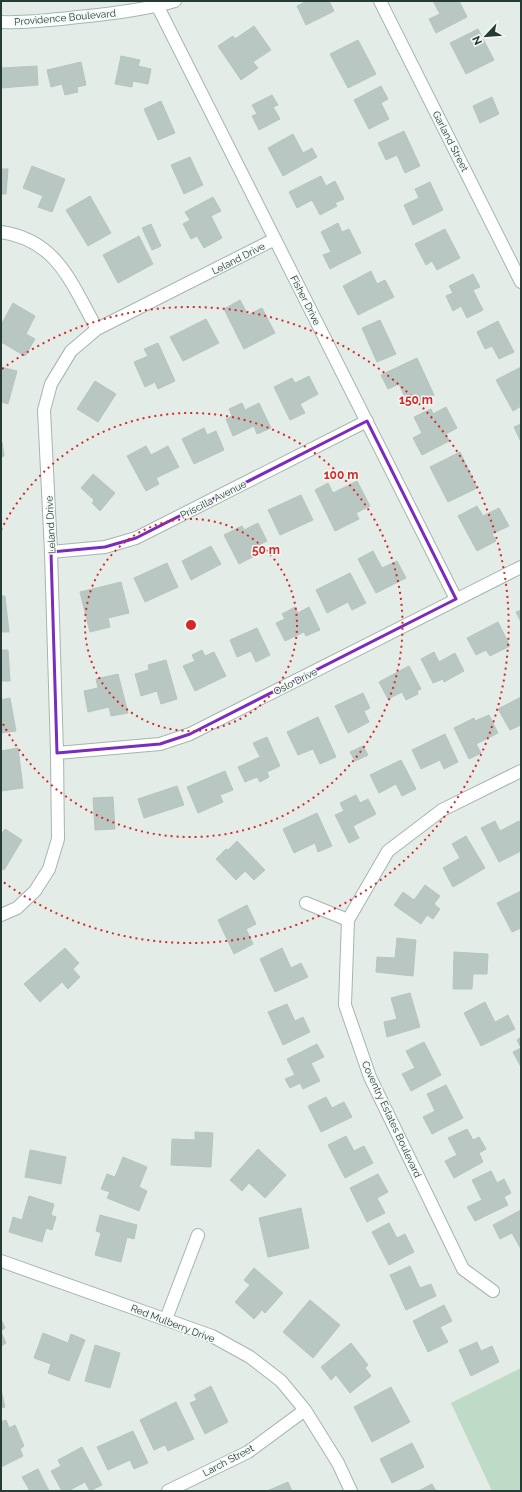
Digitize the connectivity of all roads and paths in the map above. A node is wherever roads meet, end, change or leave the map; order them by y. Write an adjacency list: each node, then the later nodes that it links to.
1 (175, 1): 3 (street, Providence Boulevard)
2 (380, 1): 7 (street, Garland Street)
3 (156, 4): 4 (street, Providence Boulevard); 6 (street, Fisher Drive)
4 (1, 22)
5 (1, 232): 8 (street)
6 (275, 239): 8 (street, Leland Drive); 9 (street, Fisher Drive)
7 (521, 282)
8 (97, 329): 10 (street, Leland Drive)
9 (367, 421): 10 (street, Priscilla Avenue); 12 (street, Fisher Drive)
10 (51, 552): 13 (street, Leland Drive)
11 (521, 567): 12 (street, Oslo Drive)
12 (456, 599): 13 (street, Oslo Drive)
13 (57, 753): 16 (street, Leland Drive)
14 (521, 771): 17 (street, Coventry Estates Boulevard)
15 (306, 903): 17 (street)
16 (1, 916)
17 (348, 920): 20 (street, Coventry Estates Boulevard)
18 (198, 1235): 21 (street)
19 (1, 1261): 21 (street, Red Mulberry Drive)
20 (493, 1291)
21 (166, 1319): 22 (street, Red Mulberry Drive)
22 (305, 1410): 23 (street, Larch Street); 24 (street, Red Mulberry Drive)
23 (168, 1491)
24 (351, 1491)

